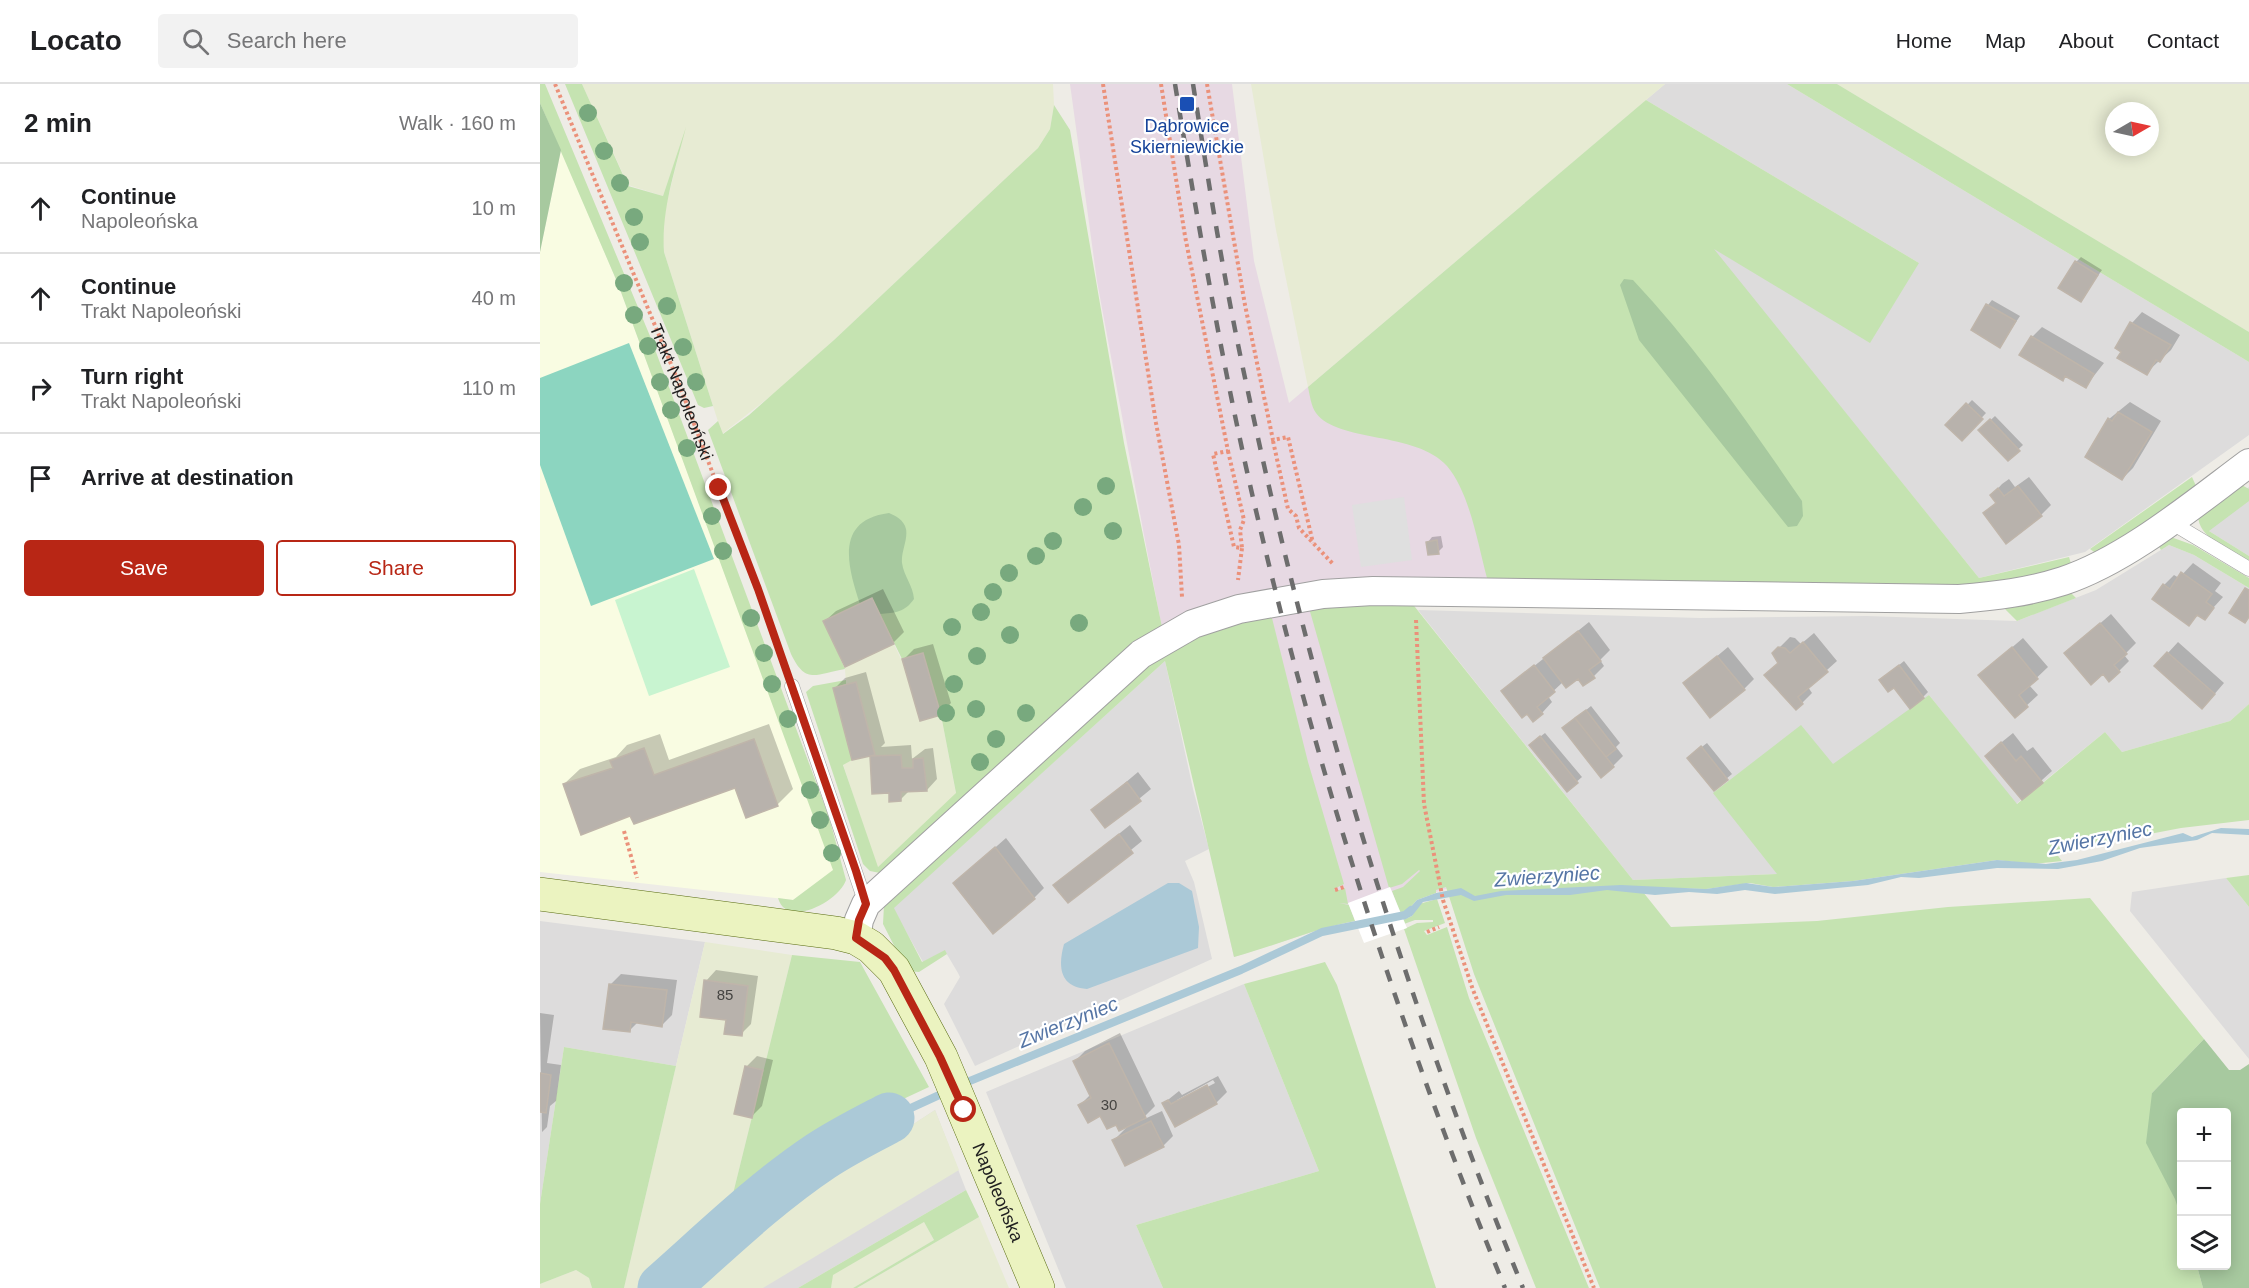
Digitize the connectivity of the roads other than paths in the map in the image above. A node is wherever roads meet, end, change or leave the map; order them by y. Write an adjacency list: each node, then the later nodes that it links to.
1 (2249, 463): 2 (street)
2 (2169, 521): 3 (lane); 6 (street)
3 (2249, 569)
4 (792, 686): 6 (lane)
5 (540, 894): 7 (street)
6 (866, 904): 7 (street)
7 (856, 938): 8 (street, Napoleońska)
8 (1038, 1288)

